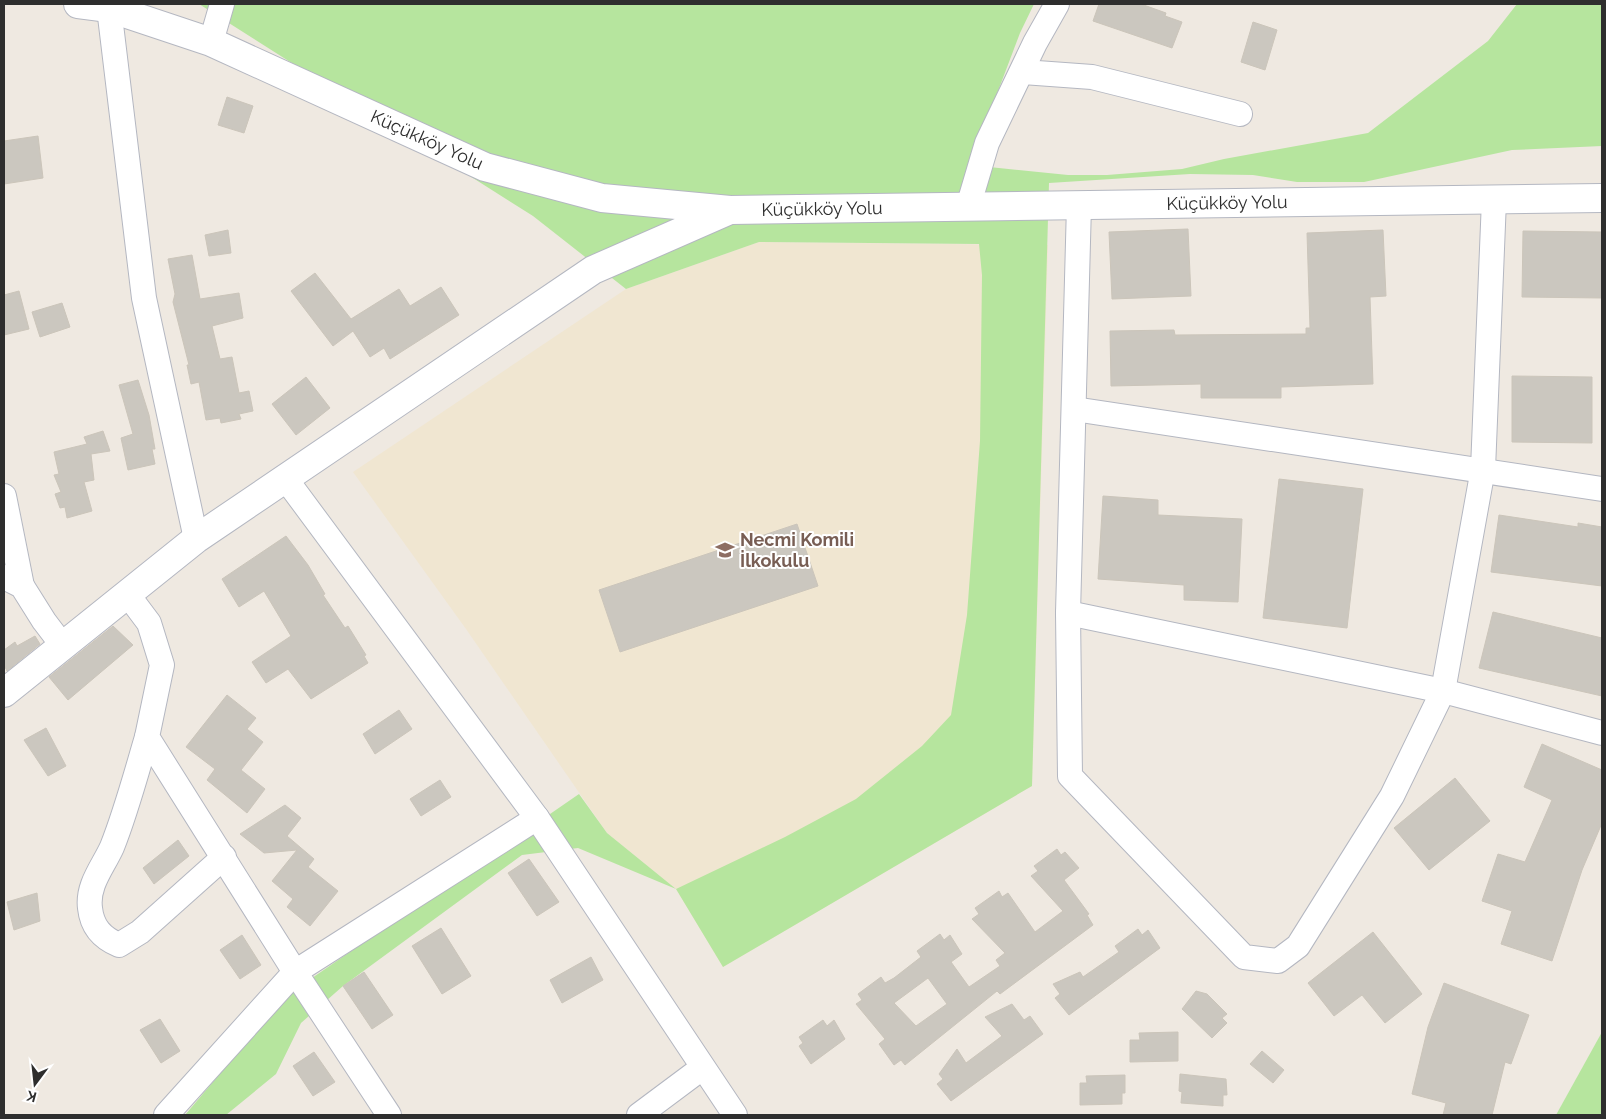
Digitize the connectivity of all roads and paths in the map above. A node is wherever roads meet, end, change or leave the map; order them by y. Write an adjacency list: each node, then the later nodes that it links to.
1 (78, 4): 4 (main road, Küçükköy Yolu)
2 (222, 4): 5 (street)
3 (1057, 4): 6 (street)
4 (109, 8): 5 (main road, Küçükköy Yolu); 18 (street)
5 (211, 42): 12 (main road, Küçükköy Yolu)
6 (1023, 72): 7 (street); 11 (street)
7 (1240, 114)
8 (1602, 198): 9 (main road, Küçükköy Yolu)
9 (1494, 200): 10 (main road, Küçükköy Yolu); 14 (street)
10 (1079, 205): 11 (main road, Küçükköy Yolu); 13 (street)
11 (968, 207): 12 (main road, Küçükköy Yolu)
12 (730, 210): 15 (main road)
13 (1074, 409): 14 (street); 21 (street)
14 (1483, 469): 16 (street); 23 (street)
15 (285, 478): 18 (main road); 27 (street)
16 (1602, 488)
17 (4, 496): 19 (street)
18 (196, 539): 20 (main road)
19 (13, 582): 22 (street)
20 (128, 595): 22 (main road); 26 (street)
21 (1068, 613): 23 (street); 23 (street)
22 (62, 646): 24 (main road)
23 (1443, 691): 25 (street)
24 (4, 693)
25 (1602, 733)
26 (147, 737): 28 (street); 28 (street)
27 (537, 818): 29 (street); 30 (street)
28 (224, 857): 29 (street)
29 (295, 972): 31 (street); 32 (street)
30 (702, 1068): 33 (street); 34 (street)
31 (166, 1115)
32 (389, 1115)
33 (639, 1115)
34 (735, 1115)

